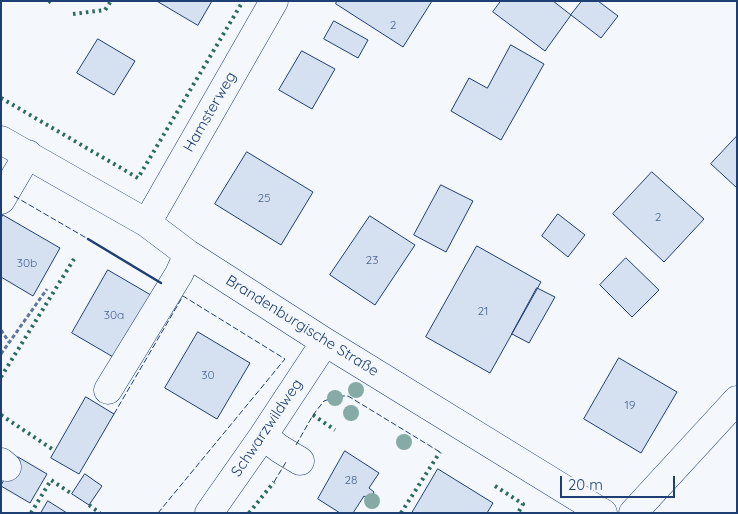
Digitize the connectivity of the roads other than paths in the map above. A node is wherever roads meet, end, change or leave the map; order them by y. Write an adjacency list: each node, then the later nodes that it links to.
1 (274, 1): 5 (street, Hamsterweg)
2 (1, 140): 3 (street, Brandenburgische Straße)
3 (28, 154): 4 (street); 5 (street, Brandenburgische Straße)
4 (1, 200)
5 (146, 223): 6 (street, Brandenburgische Straße)
6 (188, 254): 7 (street, Brandenburgische Straße); 8 (street)
7 (324, 342): 10 (street, Schwarzwildweg); 13 (street, Brandenburgische Straße)
8 (108, 390)
9 (737, 400): 14 (street)
10 (263, 436): 11 (street); 12 (street, Schwarzwildweg)
11 (300, 461)
12 (209, 513)
13 (602, 513)
14 (633, 513)

